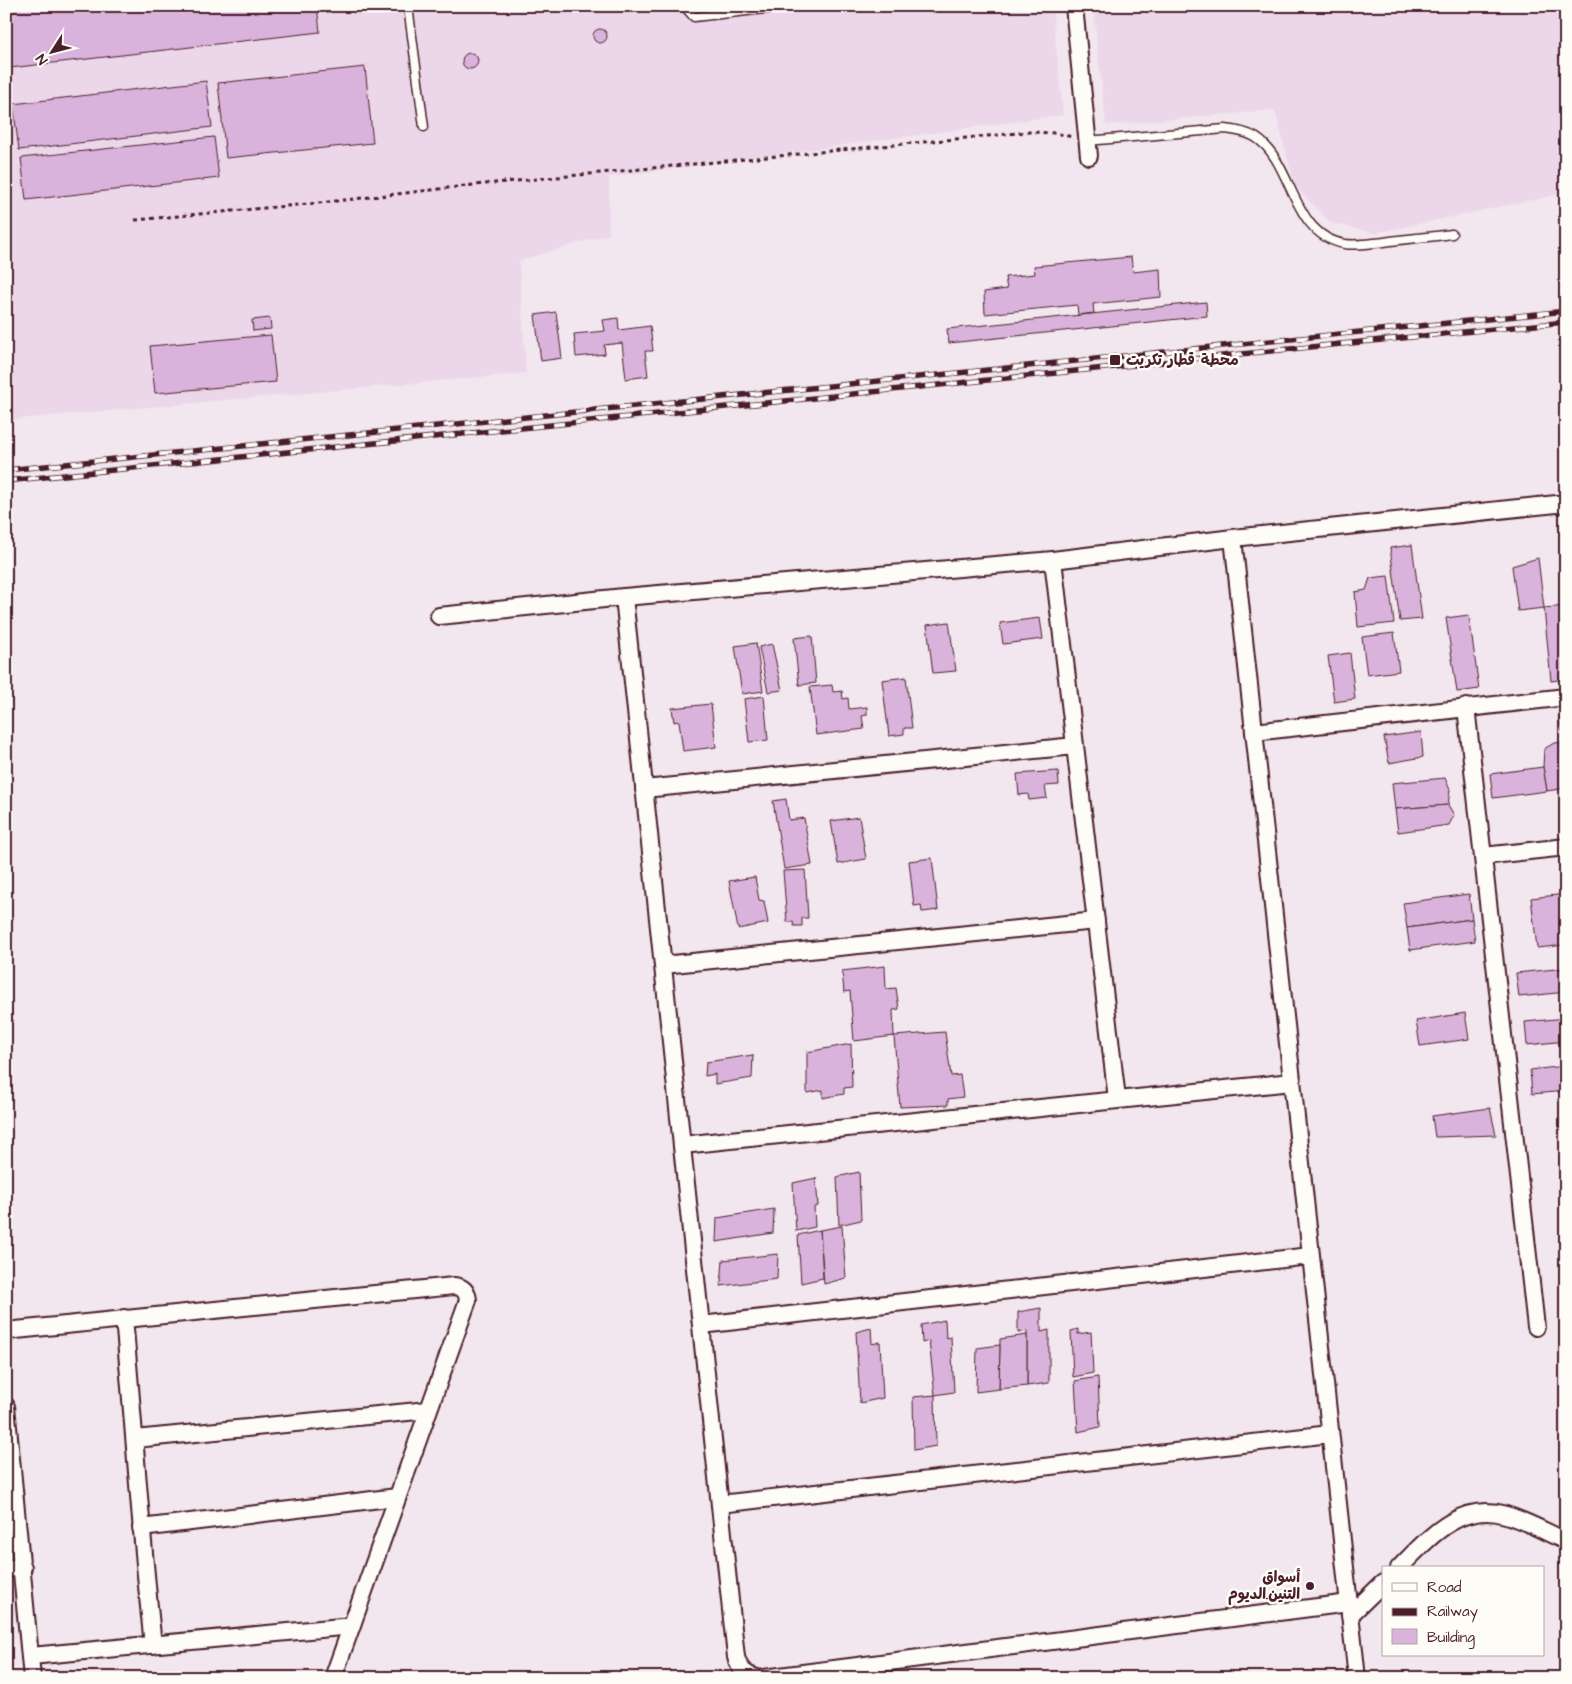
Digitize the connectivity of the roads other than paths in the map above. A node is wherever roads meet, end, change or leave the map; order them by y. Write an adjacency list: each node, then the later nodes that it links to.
1 (408, 6): 5 (lane)
2 (684, 6): 4 (lane)
3 (1074, 6): 6 (street)
4 (784, 7)
5 (424, 127)
6 (1088, 149): 7 (lane)
7 (1452, 234)
8 (1566, 503): 9 (street)
9 (1233, 538): 10 (street); 15 (street)
10 (1053, 560): 11 (street); 16 (street)
11 (624, 597): 12 (street); 17 (street)
12 (439, 616)
13 (1566, 697): 14 (street)
14 (1466, 707): 15 (street); 19 (street)
15 (1254, 732): 22 (street)
16 (1075, 746): 17 (street); 20 (street)
17 (644, 789): 21 (street)
18 (1566, 847): 19 (street)
19 (1483, 856): 28 (street)
20 (1096, 921): 21 (street); 23 (street)
21 (663, 965): 24 (street)
22 (1292, 1082): 23 (street); 25 (street)
23 (1117, 1099): 24 (street)
24 (682, 1145): 27 (street)
25 (1310, 1256): 27 (street); 32 (street)
26 (124, 1318): 29 (street); 31 (street); 33 (street)
27 (701, 1324): 36 (street)
28 (1536, 1327)
29 (6, 1331)
30 (6, 1406): 34 (street)
31 (428, 1410): 33 (street); 35 (street)
32 (1330, 1434): 36 (street); 43 (street)
33 (135, 1439): 37 (street)
34 (8, 1451): 40 (street)
35 (397, 1497): 37 (street); 44 (street)
36 (720, 1504): 49 (street)
37 (141, 1528): 45 (street)
38 (1566, 1541): 39 (street)
39 (1401, 1566)
40 (23, 1568): 41 (street); 46 (street)
41 (6, 1569)
42 (1382, 1584): 43 (street)
43 (1350, 1609): 50 (street); 51 (street)
44 (352, 1626): 45 (street); 48 (street)
45 (153, 1645): 46 (street)
46 (30, 1656): 47 (street)
47 (32, 1678)
48 (333, 1678)
49 (757, 1678)
50 (764, 1678)
51 (1357, 1678)

